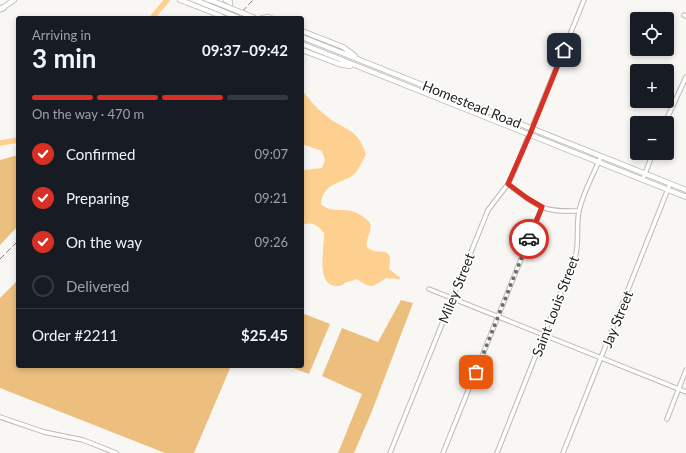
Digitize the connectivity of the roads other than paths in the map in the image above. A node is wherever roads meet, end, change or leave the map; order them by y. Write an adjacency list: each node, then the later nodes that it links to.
1 (14, 0): 7 (main road)
2 (180, 0): 5 (main road)
3 (195, 0): 8 (main road, bridge)
4 (210, 0): 9 (main road, bridge)
5 (226, 0)
6 (584, 0): 18 (street, Miley Street)
7 (1, 9)
8 (234, 16)
9 (250, 16)
10 (304, 32): 14 (main road)
11 (304, 38): 14 (main road, Homestead Road)
12 (304, 45): 15 (main road, Homestead Road)
13 (304, 51): 15 (main road)
14 (358, 59): 18 (main road, Homestead Road)
15 (358, 67): 19 (main road, Homestead Road)
16 (686, 78): 17 (street)
17 (668, 116)
18 (532, 128): 19 (street, Miley Street); 20 (main road, Homestead Road)
19 (530, 134): 22 (main road, Homestead Road); 25 (street, Miley Street)
20 (601, 156): 22 (street, Saint Louis Street); 23 (main road, Homestead Road)
21 (650, 160): 23 (street)
22 (598, 162): 24 (main road, Homestead Road); 31 (street, Saint Louis Street)
23 (645, 174): 24 (street); 26 (main road, Homestead Road)
24 (643, 179): 27 (main road, Homestead Road)
25 (508, 184): 30 (street); 33 (street, Miley Street)
26 (670, 184): 27 (street, Jay Street); 28 (main road, Homestead Road)
27 (668, 189): 29 (main road, Homestead Road); 36 (street, Jay Street)
28 (686, 190)
29 (686, 196)
30 (542, 207): 31 (street); 34 (street)
31 (579, 211): 35 (street, Saint Louis Street)
32 (429, 289): 33 (street)
33 (452, 299): 34 (street); 43 (street, Miley Street)
34 (498, 318): 35 (street); 44 (street)
35 (543, 336): 36 (street); 45 (street, Saint Louis Street)
36 (601, 358): 38 (street); 46 (street, Jay Street)
37 (686, 370): 38 (street)
38 (678, 389): 39 (street); 41 (street)
39 (686, 392)
40 (0, 417): 42 (street)
41 (667, 418)
42 (116, 453)
43 (390, 453)
44 (443, 453)
45 (496, 453)
46 (563, 453)

